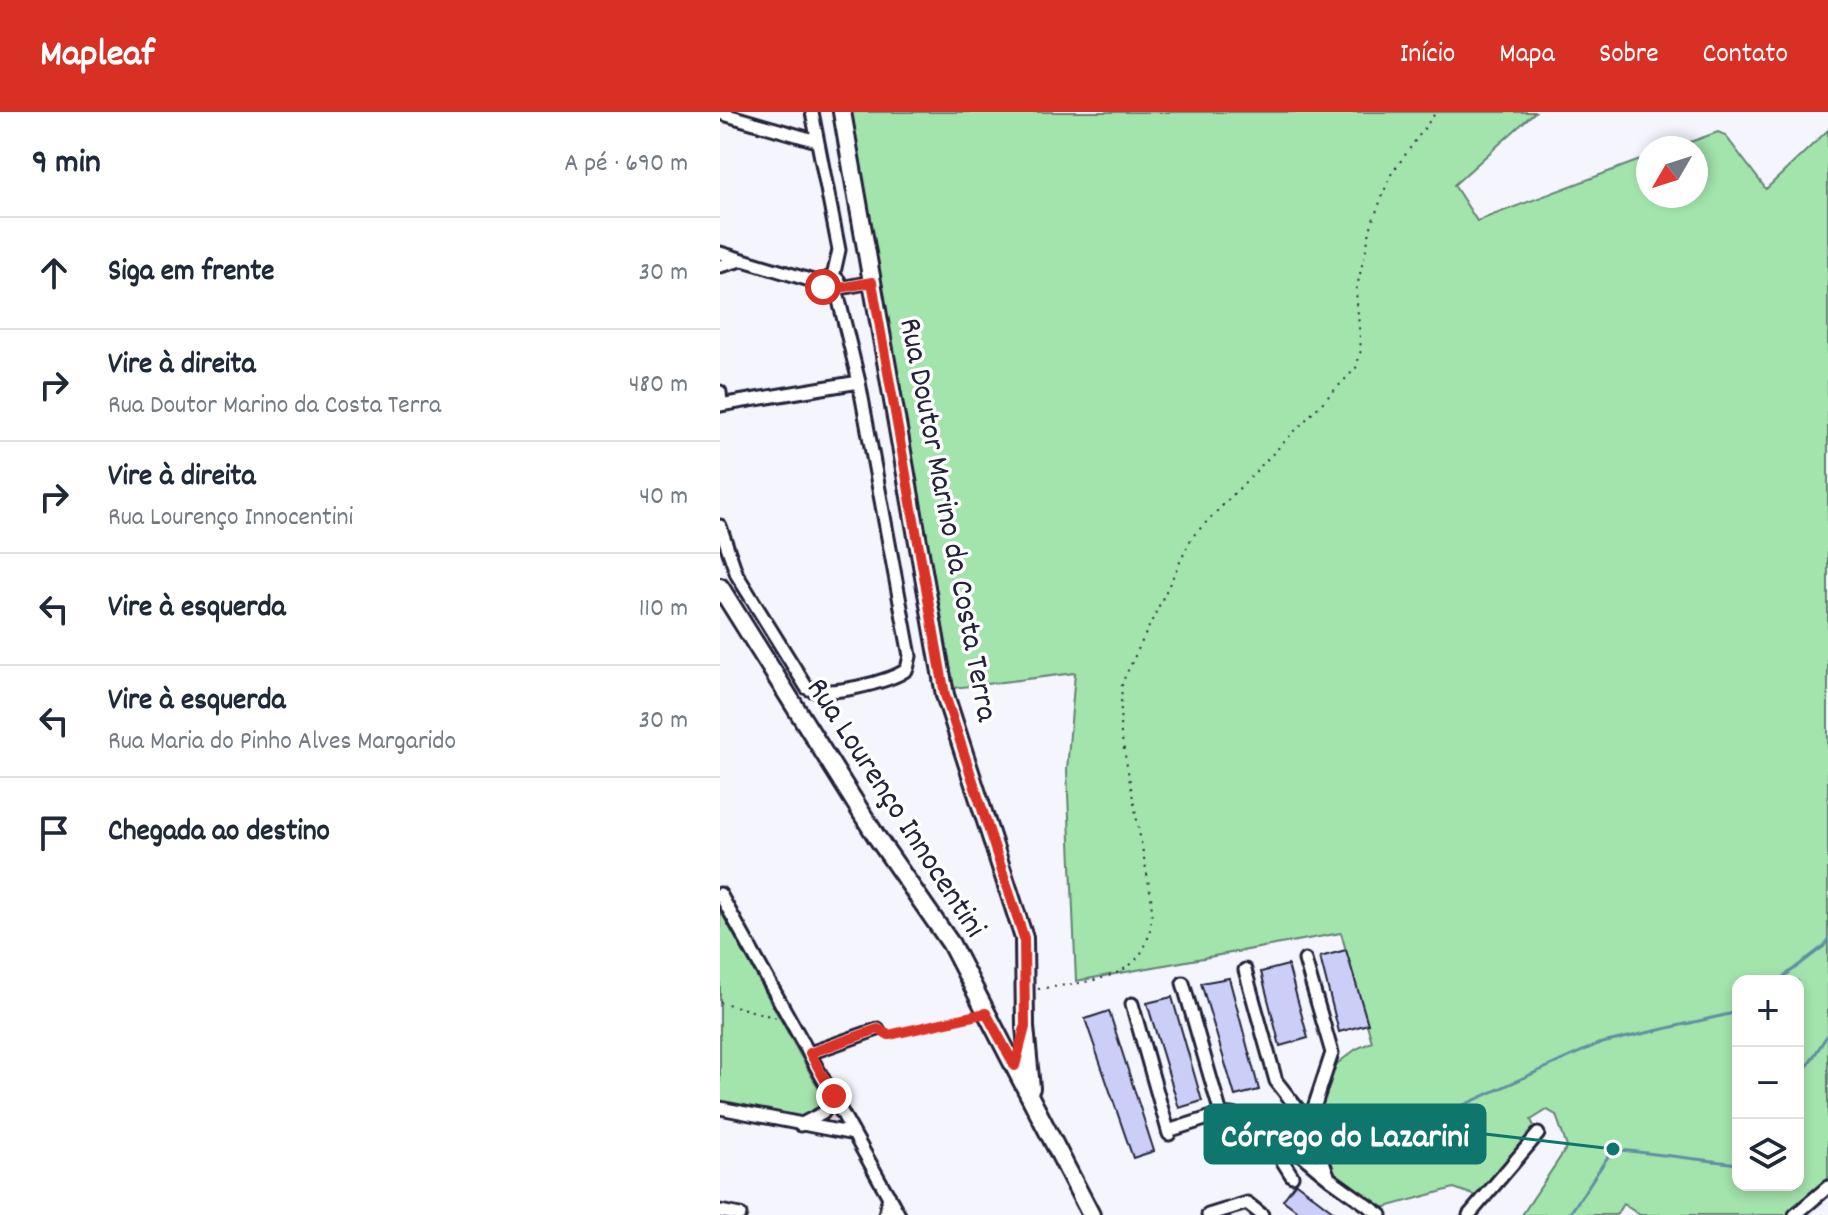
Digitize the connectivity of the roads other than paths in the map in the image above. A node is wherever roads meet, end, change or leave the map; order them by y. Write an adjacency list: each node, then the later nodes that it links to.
1 (812, 112): 4 (street)
2 (842, 112): 8 (main road, Rua Doutor Marino da Costa Terra)
3 (720, 113): 4 (street)
4 (817, 141): 9 (street)
5 (720, 253): 6 (street)
6 (746, 260): 7 (street); 9 (street)
7 (720, 266)
8 (872, 282): 9 (street); 20 (main road, Rua Doutor Marino da Costa Terra)
9 (833, 285): 10 (street)
10 (859, 382): 11 (street); 12 (street)
11 (720, 402)
12 (720, 526)
13 (720, 587): 14 (main road, Rua Lourenço Innocentini)
14 (727, 613): 23 (main road, Rua Lourenço Innocentini)
15 (720, 894): 22 (street)
16 (1305, 960): 29 (street)
17 (1245, 970): 29 (street)
18 (1183, 983): 27 (street)
19 (1132, 1004): 27 (street)
20 (1025, 1027): 23 (main road, Rua Doutor Marino da Costa Terra); 24 (main road, Rua Doutor Marino da Costa Terra)
21 (878, 1029): 22 (street)
22 (810, 1053): 25 (street)
23 (1015, 1066): 24 (main road, Rua Lourenço Innocentini); 31 (main road, Rua Lourenço Innocentini)
24 (1031, 1088): 31 (main road, Rua Lourenço Innocentini)
25 (834, 1096): 30 (street); 32 (street)
26 (720, 1108): 30 (street)
27 (1221, 1114): 28 (street)
28 (1243, 1115): 34 (street); 35 (street)
29 (1309, 1123): 35 (street)
30 (799, 1125): 32 (street)
31 (1048, 1132): 42 (main road, Rua Lourenço Innocentini)
32 (854, 1134): 37 (street)
33 (1538, 1134): 46 (street)
34 (1292, 1176)
35 (1329, 1178): 45 (street)
36 (1828, 1187): 47 (street)
37 (889, 1196): 40 (street); 41 (street)
38 (720, 1211): 39 (street)
39 (740, 1215)
40 (885, 1215)
41 (899, 1215)
42 (1091, 1215)
43 (1208, 1215): 44 (street)
44 (1262, 1215)
45 (1381, 1215)
46 (1469, 1215)
47 (1795, 1215)

